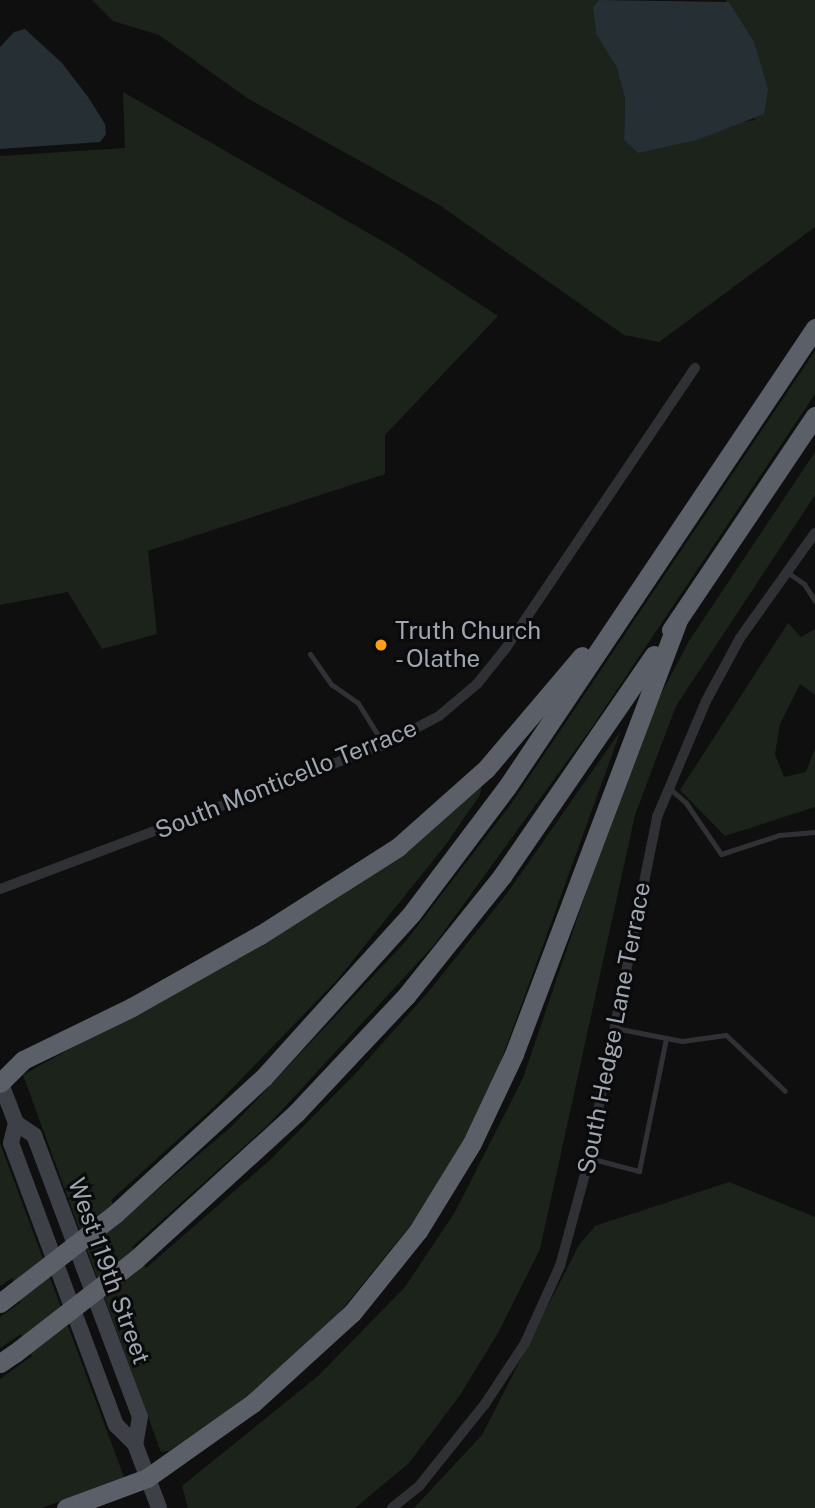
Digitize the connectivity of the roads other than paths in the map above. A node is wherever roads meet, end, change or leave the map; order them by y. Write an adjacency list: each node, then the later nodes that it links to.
1 (815, 328): 6 (highway)
2 (695, 368): 10 (street, South Monticello Terrace)
3 (815, 416): 8 (highway)
4 (815, 533): 5 (street, South Hedge Lane Terrace)
5 (787, 572): 7 (lane); 11 (street, South Hedge Lane Terrace)
6 (638, 592): 16 (highway); 20 (highway, bridge)
7 (815, 601)
8 (678, 620): 21 (highway, bridge); 23 (highway)
9 (310, 654): 10 (lane)
10 (384, 746): 13 (street, South Monticello Terrace)
11 (669, 788): 12 (lane); 14 (street, South Hedge Lane Terrace)
12 (815, 832)
13 (0, 889)
14 (615, 1028): 15 (lane); 19 (street, South Hedge Lane Terrace)
15 (666, 1038): 17 (lane); 19 (lane)
16 (0, 1082): 18 (main road, West 119th Street)
17 (785, 1091)
18 (16, 1123): 22 (main road, West 119th Street); 22 (main road, West 119th Street)
19 (589, 1158): 26 (street, South Hedge Lane Terrace)
20 (0, 1303)
21 (7, 1358)
22 (135, 1444): 23 (main road, West 119th Street)
23 (147, 1478): 24 (highway); 25 (main road, West 119th Street)
24 (66, 1508)
25 (159, 1508)
26 (392, 1508)

